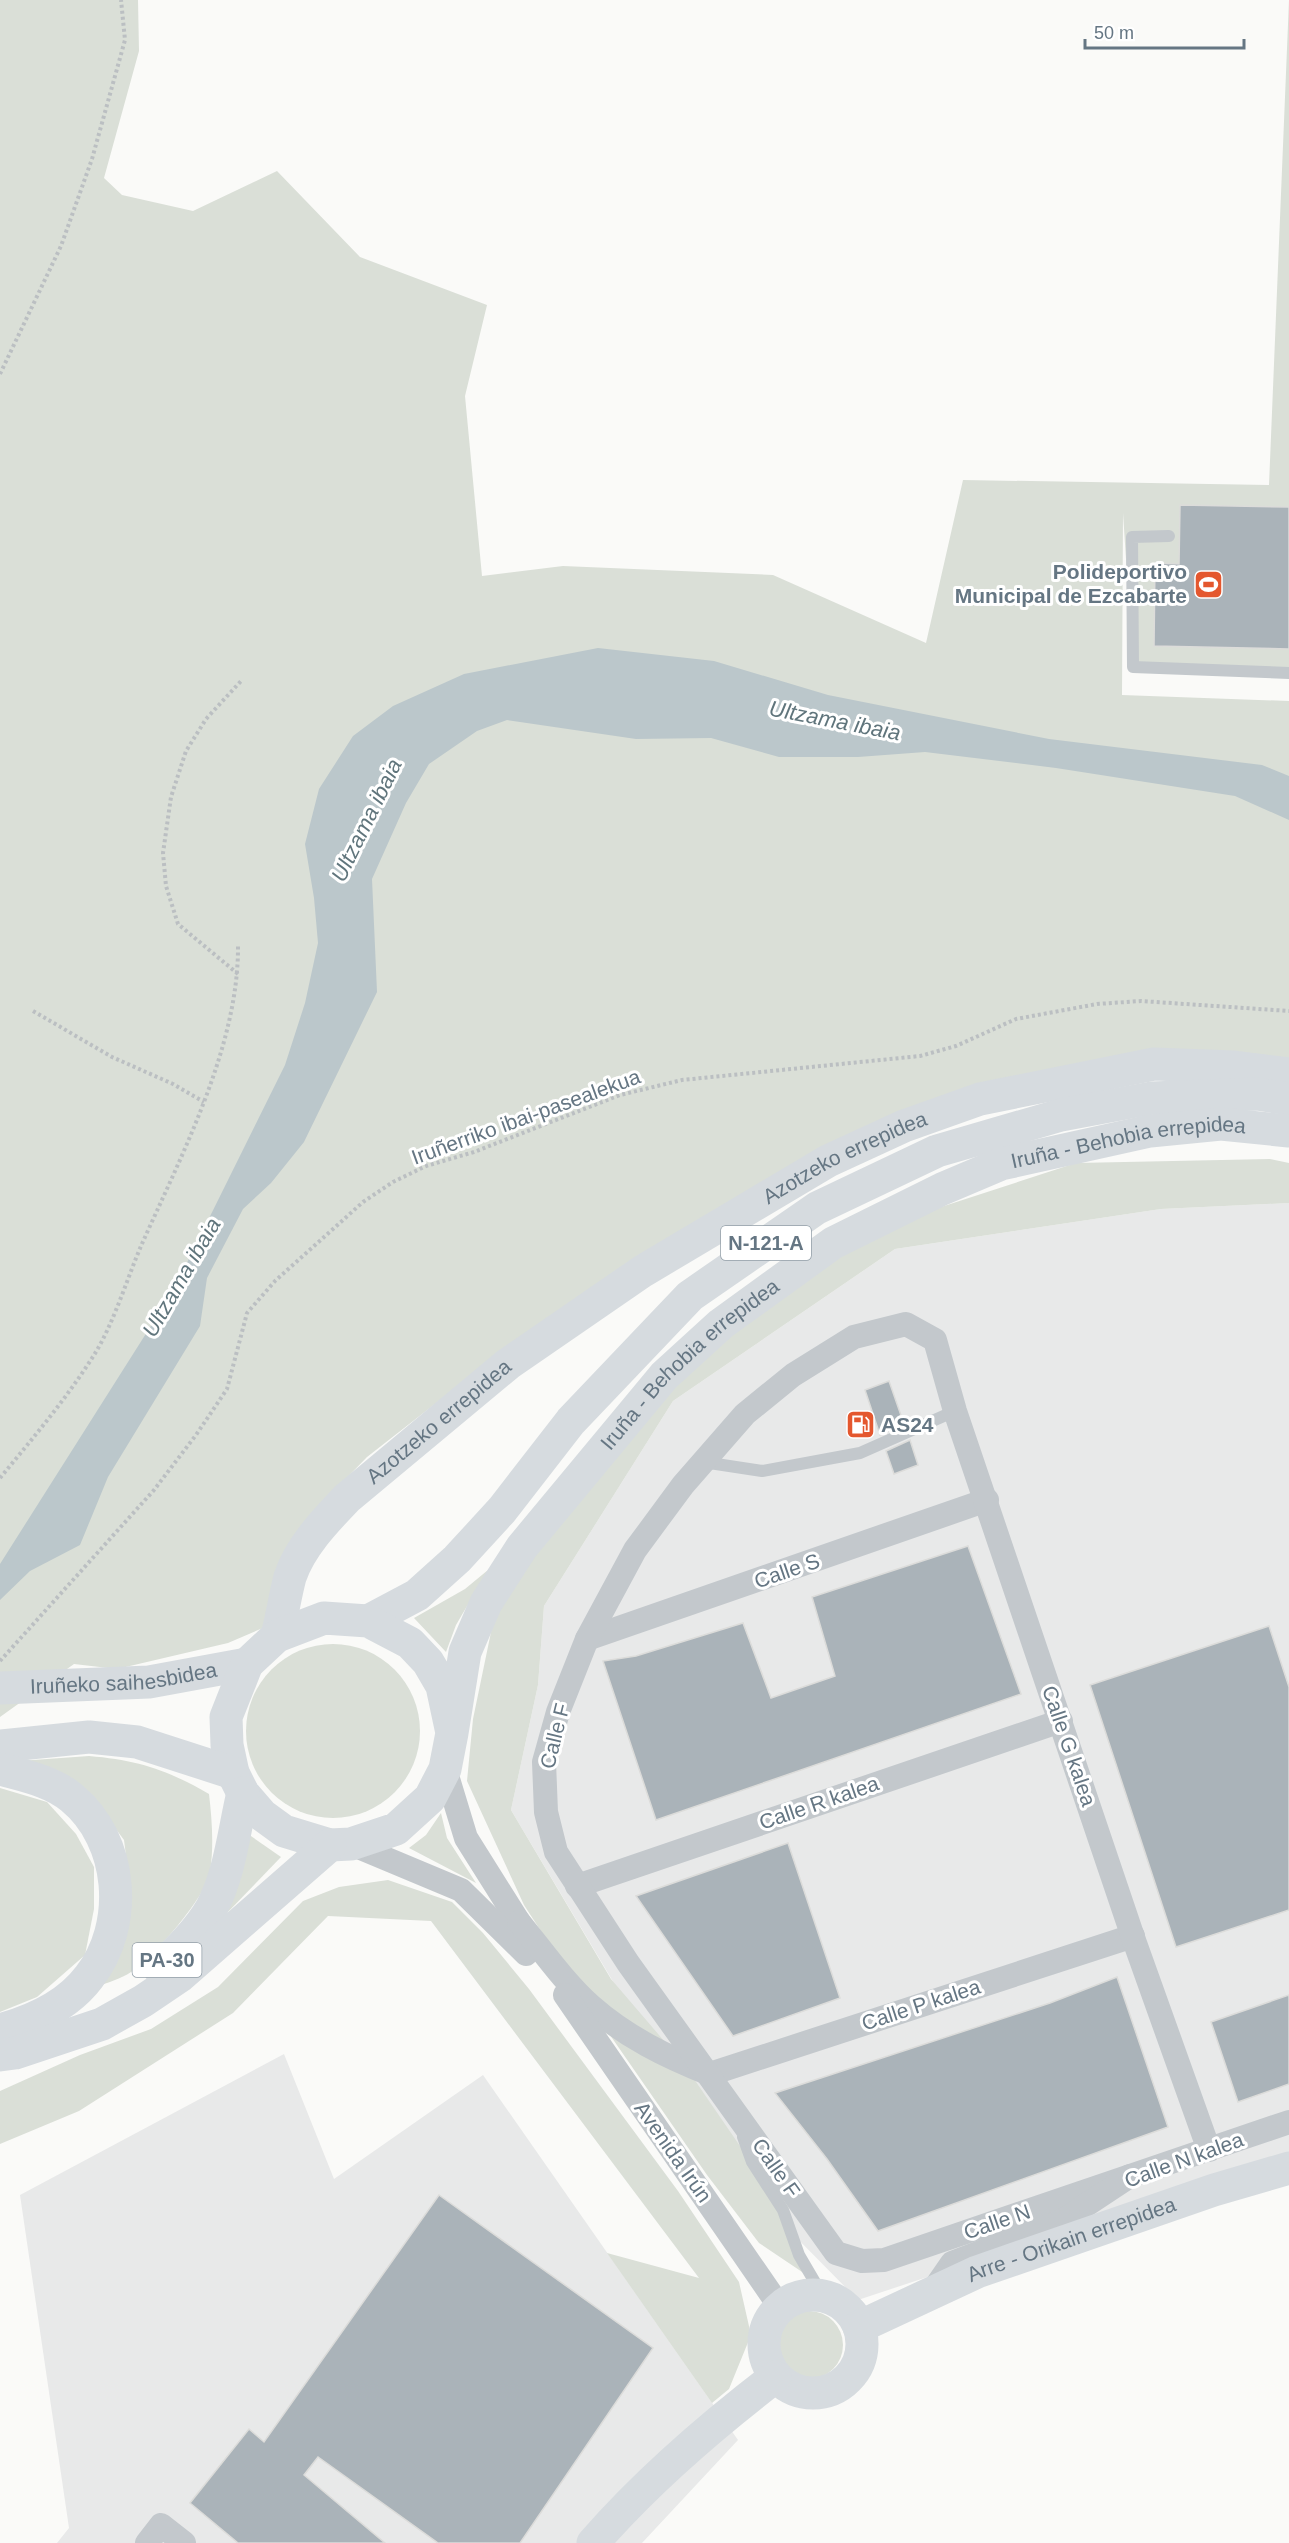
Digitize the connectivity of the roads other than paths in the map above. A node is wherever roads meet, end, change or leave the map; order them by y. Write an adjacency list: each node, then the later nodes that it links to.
1 (1169, 536): 2 (lane)
2 (1289, 673)
3 (1289, 1074): 10 (main road, Azotzeko errepidea)
4 (1289, 1099): 12 (main road, Iruña - Behobia errepidea / N-121-A)
5 (1289, 1133): 18 (main road, Iruña - Behobia errepidea / N-121-A)
6 (935, 1340): 7 (street, Calle G kalea); 8 (street, Calle F)
7 (955, 1410): 8 (lane); 9 (street, Calle G kalea)
8 (703, 1462): 14 (street, Calle F)
9 (987, 1500): 14 (street, Calle S); 17 (street, Calle G kalea)
10 (302, 1554): 11 (main road); 13 (main road, Azotzeko errepidea)
11 (324, 1618): 12 (main road, PA-30); 13 (main road, PA-30)
12 (368, 1622): 18 (main road, PA-30)
13 (277, 1636): 15 (main road, PA-30)
14 (587, 1639): 24 (street, Calle F)
15 (247, 1664): 16 (main road, Iruñeko saihesbidea); 22 (main road, PA-30)
16 (12, 1688)
17 (1061, 1721): 24 (street, Calle R kalea); 26 (street, Calle G kalea)
18 (452, 1733): 21 (main road, PA-30)
19 (0, 1746): 22 (main road)
20 (0, 1769): 28 (main road)
21 (446, 1769): 23 (main road, PA-30); 25 (street, Avenida Irún)
22 (238, 1783): 23 (main road, PA-30); 29 (main road, PA-30)
23 (341, 1844): 27 (street, Avenida Irún); 30 (main road, PA-30)
24 (577, 1886): 31 (street, Calle F)
25 (519, 1922): 27 (street, Avenida Irún); 31 (street, Avenida Irún)
26 (1133, 1936): 31 (street, Calle P kalea); 34 (street, Calle G kalea)
27 (566, 1997): 40 (street, Avenida Irún)
28 (0, 2030)
29 (0, 2042)
30 (0, 2055)
31 (710, 2074): 32 (street, Calle F)
32 (744, 2122): 37 (street, Calle F); 39 (lane)
33 (1289, 2122): 34 (street, Calle N kalea)
34 (1209, 2150): 36 (street, Calle N kalea)
35 (1289, 2168): 38 (main road, Arre - Orikain errepidea)
36 (1130, 2176): 37 (street, Calle N); 38 (street, Calle N kalea)
37 (862, 2261)
38 (932, 2293): 41 (main road, Arre - Orikain errepidea)
39 (823, 2296): 40 (main road); 41 (main road)
40 (780, 2307): 42 (main road)
41 (859, 2327): 42 (main road)
42 (776, 2377): 45 (main road)
43 (147, 2543): 44 (street)
44 (184, 2543)
45 (593, 2543)

